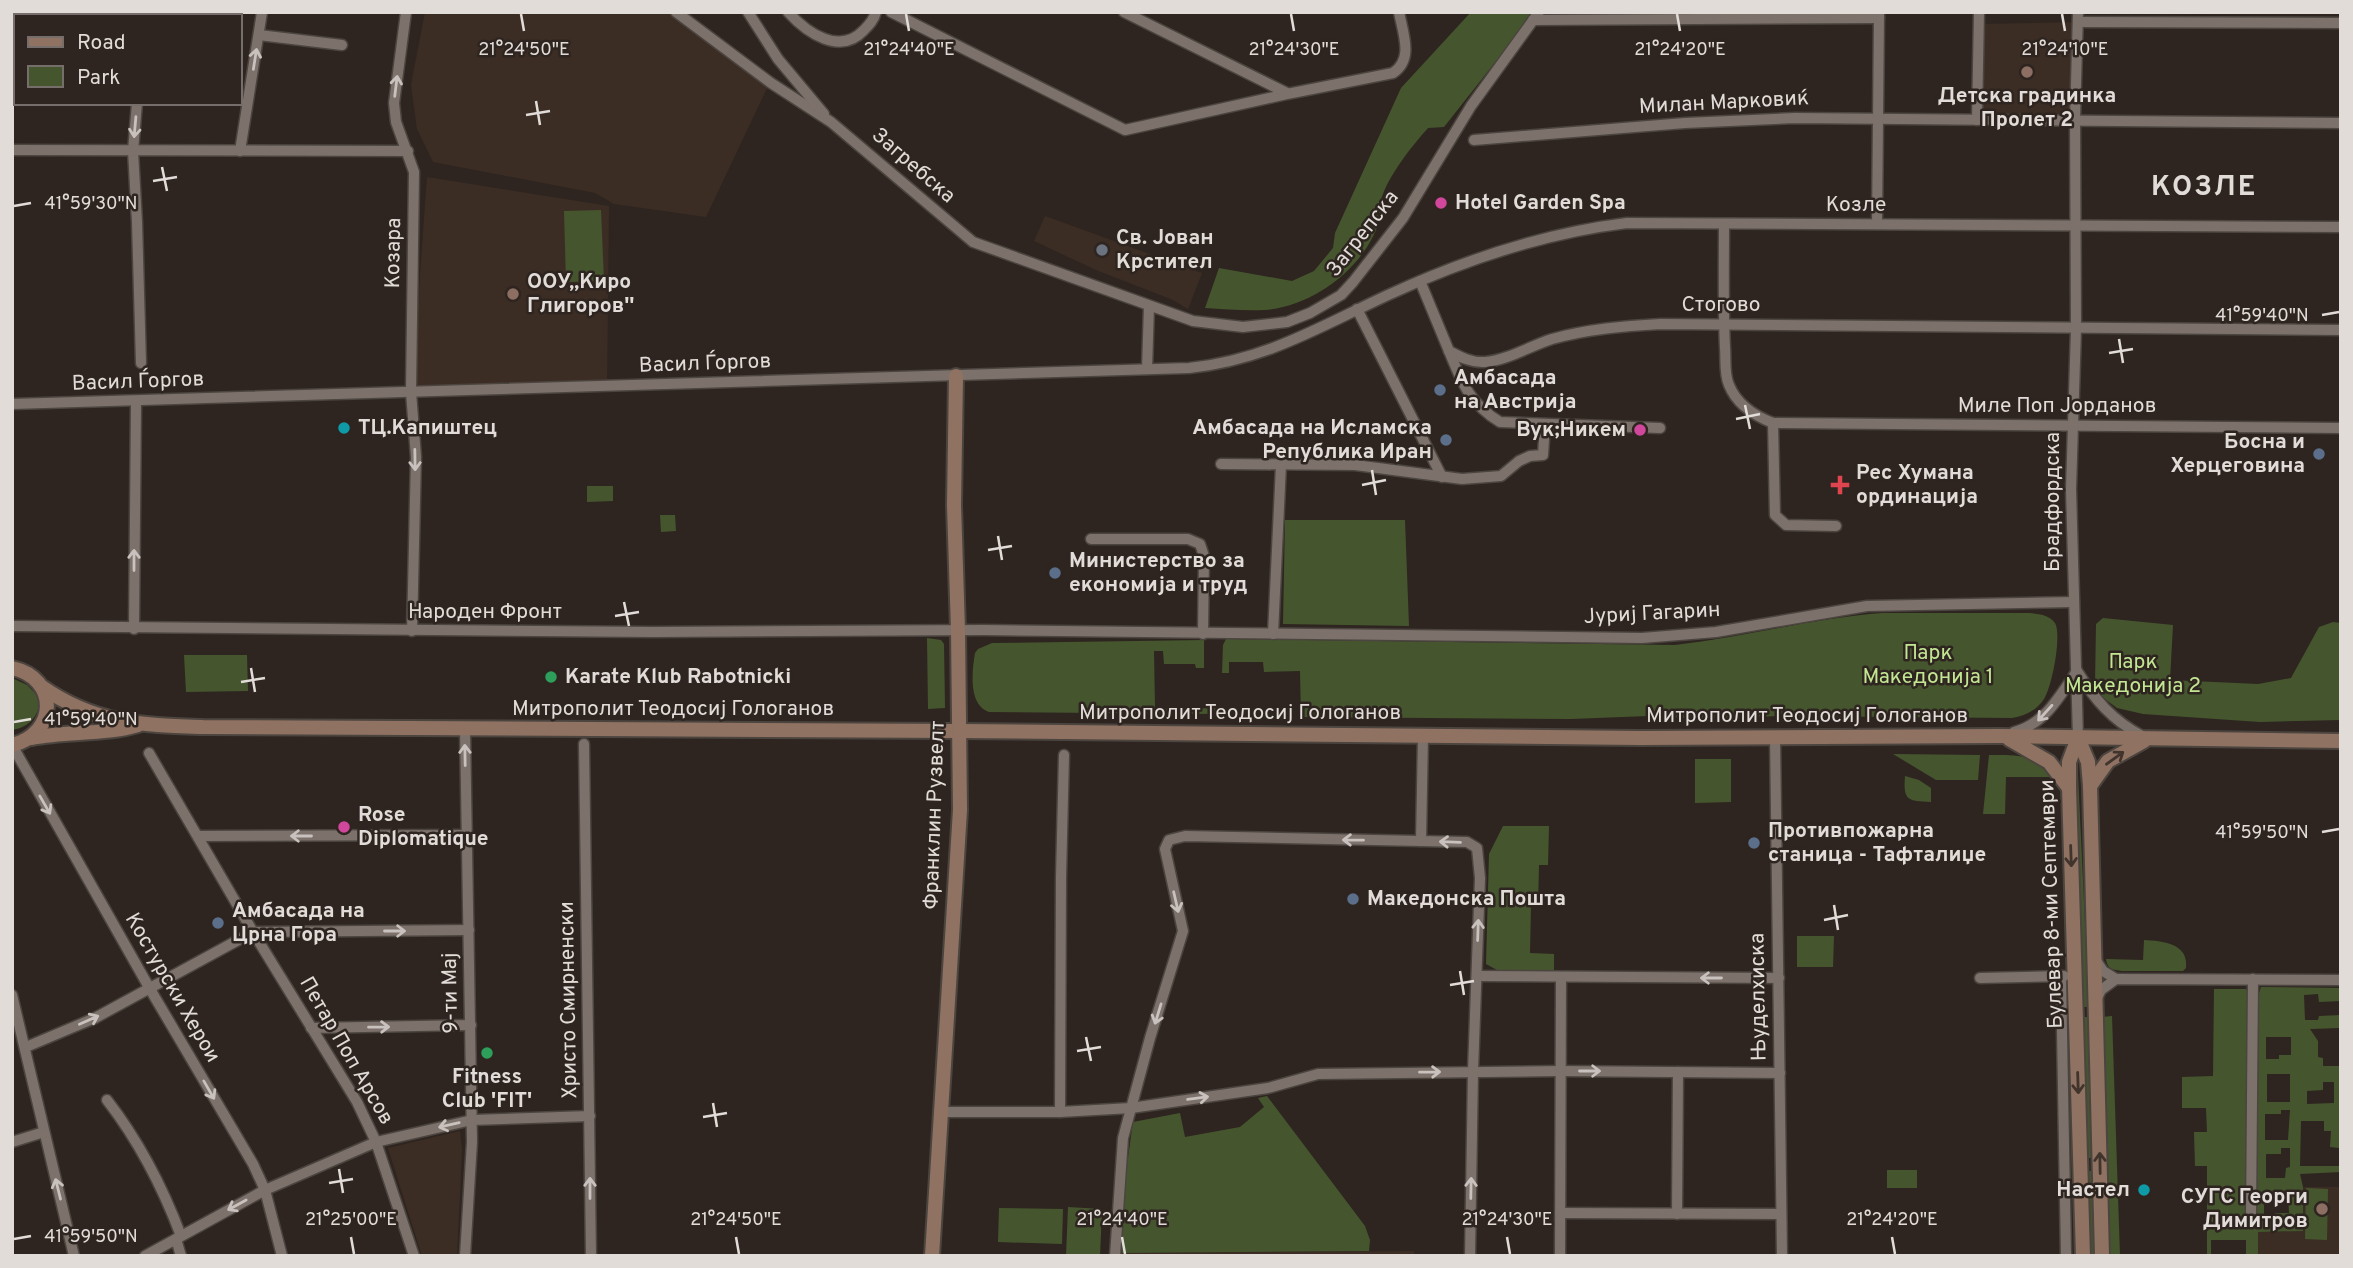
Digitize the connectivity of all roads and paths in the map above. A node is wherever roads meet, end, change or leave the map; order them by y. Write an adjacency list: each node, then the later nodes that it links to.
1 (262, 12): 15 (street)
2 (406, 12): 28 (street, Козара, one-way to 2)
3 (676, 12): 22 (street, Загребска)
4 (748, 12): 22 (street)
5 (788, 12): 6 (street)
6 (876, 12)
7 (891, 12): 17 (street)
8 (1124, 12): 17 (street)
9 (1399, 12): 17 (street)
10 (1979, 12): 21 (street)
11 (1879, 15): 12 (street); 19 (street)
12 (1536, 16): 35 (street, Загрепска)
13 (2079, 17): 14 (street); 20 (street, Брадфордска)
14 (2341, 23)
15 (259, 35): 16 (street); 27 (street, one-way to 15)
16 (342, 45)
17 (1287, 93)
18 (137, 105): 26 (street, one-way to 26)
19 (1879, 118): 21 (street, Милан Марковиќ); 24 (street, Милан Марковиќ); 30 (street)
20 (2075, 119): 21 (street, Милан Марковиќ); 23 (street, Милан Марковиќ); 31 (street, Брадфордска)
21 (1977, 120)
22 (831, 122): 35 (street, Загребска)
23 (2341, 123)
24 (1474, 140)
25 (12, 150): 26 (street)
26 (133, 151): 27 (street); 41 (street)
27 (240, 151): 28 (street)
28 (408, 151): 44 (street, Козара)
29 (1724, 223): 30 (street, Козле); 33 (street, Козле); 37 (street)
30 (1877, 224): 31 (street, Козле)
31 (2076, 225): 32 (street, Козле); 38 (street, Брадфордска)
32 (2341, 227)
33 (1420, 281): 34 (street, Козле); 40 (street)
34 (1384, 296): 36 (street, Васил Ѓоргов)
35 (1149, 306): 42 (street)
36 (1357, 309): 42 (street, Васил Ѓоргов); 54 (street)
37 (1724, 324): 38 (street, Стогово); 40 (street, Стогово); 47 (street)
38 (2076, 329): 39 (street, Стогово); 49 (street, Брадфордска)
39 (2341, 330)
40 (1448, 351): 48 (street)
41 (141, 363)
42 (1147, 369): 43 (street, Васил Ѓоргов)
43 (956, 376): 44 (street, Васил Ѓоргов); 60 (street, Франклин Рузвелт)
44 (411, 392): 45 (street, Васил Ѓоргов); 61 (street, Козара, one-way to 61)
45 (136, 402): 46 (street, Васил Ѓоргов); 59 (street, one-way to 45)
46 (12, 404)
47 (1773, 423): 49 (street, Миле Поп Јорданов); 55 (street)
48 (1545, 424): 50 (street); 54 (street)
49 (2072, 425): 51 (street, Миле Поп Јорданов); 57 (street, Брадфордска)
50 (1660, 428)
51 (2341, 428)
52 (1221, 464): 53 (street)
53 (1281, 465): 54 (street); 63 (street)
54 (1442, 477)
55 (1836, 526)
56 (1091, 539): 62 (street)
57 (2074, 602): 63 (street, Јуриј Гагарин); 65 (street, Брадфордска)
58 (12, 626): 59 (street, Народен Фронт)
59 (134, 629): 61 (street, Народен Фронт)
60 (958, 630): 61 (street, Народен Фронт); 62 (street, Јуриј Гагарин); 69 (street, Франклин Рузвелт)
61 (412, 631)
62 (1203, 634): 63 (street, Јуриј Гагарин)
63 (1273, 634)
64 (12, 668): 66 (street, Митрополит Теодосиј Гологанов)
65 (2077, 671): 71 (street, one-way to 71); 74 (street, Брадфордска); 75 (street)
66 (42, 687): 67 (street, Митрополит Теодосиј Гологанов); 73 (street)
67 (139, 725): 68 (street, Митрополит Теодосиј Гологанов); 73 (street, Митрополит Теодосиј Гологанов)
68 (465, 729): 69 (street, Митрополит Теодосиј Гологанов); 83 (street, 9-ти Мај, one-way to 68)
69 (960, 731): 70 (street, Митрополит Теодосиј Гологанов); 109 (street, Франклин Рузвелт)
70 (1423, 736): 72 (street, Митрополит Теодосиј Гологанов); 85 (street)
71 (1999, 736): 72 (street, Митрополит Теодосиј Гологанов); 74 (street, Митрополит Теодосиј Гологанов); 82 (street)
72 (1776, 737): 92 (street, Њуделхиска)
73 (32, 738): 78 (street, Митрополит Теодосиј Гологанов)
74 (2078, 738): 75 (street, Митрополит Теодосиј Гологанов); 81 (street, Булевар 8-ми Септември); 82 (street, Булевар 8-ми Септември)
75 (2147, 739): 76 (street, Митрополит Теодосиј Гологанов); 81 (street, one-way to 75)
76 (2341, 741)
77 (583, 744): 111 (street, Христо Смирненски)
78 (12, 745): 97 (street, Костурски Херои, one-way to 97)
79 (149, 753): 84 (street, Петар Поп Арсов)
80 (1064, 755): 110 (street)
81 (2090, 786): 88 (street, Булевар 8-ми Септември)
82 (2069, 788): 90 (street, Булевар 8-ми Септември, one-way to 90)
83 (467, 835): 84 (street, one-way to 84); 86 (street, 9-ти Мај)
84 (199, 836): 87 (street, Петар Поп Арсов)
85 (1421, 841): 89 (street, one-way to 85); 108 (street, one-way to 108)
86 (469, 930): 87 (street, one-way to 86); 100 (street, 9-ти Мај)
87 (254, 932): 97 (street); 101 (street, Петар Поп Арсов)
88 (2095, 959): 94 (street); 99 (street, Булевар 8-ми Септември)
89 (1477, 976): 91 (street); 104 (street)
90 (2068, 976): 93 (street); 134 (street); 135 (street, Булевар 8-ми Септември, one-way to 135)
91 (1561, 977): 92 (street, one-way to 91); 103 (street)
92 (1779, 978): 106 (street, Њуделхиска)
93 (1980, 978)
94 (2116, 979): 95 (street); 99 (street)
95 (2253, 979): 96 (street); 120 (street)
96 (2341, 980)
97 (150, 989): 102 (street, one-way to 97); 116 (street, Костурски Херои, one-way to 116)
98 (12, 995): 102 (street)
99 (2096, 1000): 136 (street, Булевар 8-ми Септември, one-way to 99)
100 (471, 1025): 101 (street, one-way to 100); 112 (street, 9-ти Мај)
101 (311, 1027): 115 (street, Петар Поп Арсов)
102 (26, 1046): 113 (street)
103 (1560, 1071): 104 (street); 105 (street, one-way to 105); 117 (street)
104 (1473, 1072): 108 (street, one-way to 104); 131 (street, one-way to 104)
105 (1678, 1072): 106 (street); 118 (street)
106 (1780, 1073): 119 (street, Њуделхиска)
107 (107, 1100): 121 (street)
108 (1130, 1108): 110 (street); 130 (street)
109 (941, 1112): 110 (street); 129 (street, Франклин Рузвелт)
110 (1060, 1112)
111 (590, 1116): 112 (street); 128 (street, Христо Смирненски, one-way to 111)
112 (471, 1120): 115 (street, one-way to 115); 127 (street, 9-ти Мај)
113 (44, 1132): 114 (street); 122 (street, one-way to 113)
114 (12, 1142)
115 (376, 1142): 116 (street); 126 (street, Петар Поп Арсов)
116 (265, 1189): 121 (street, one-way to 121); 125 (street, Костурски Херои)
117 (1560, 1213): 118 (street); 132 (street)
118 (1677, 1214): 119 (street)
119 (1782, 1214): 133 (street, Њуделхиска)
120 (2251, 1219)
121 (178, 1238): 123 (street); 124 (street)
122 (74, 1256)
123 (145, 1256)
124 (181, 1256)
125 (282, 1256)
126 (414, 1256)
127 (465, 1256)
128 (590, 1256)
129 (932, 1256)
130 (1115, 1256)
131 (1470, 1256)
132 (1560, 1256)
133 (1782, 1256)
134 (2066, 1256)
135 (2083, 1256)
136 (2102, 1256)

